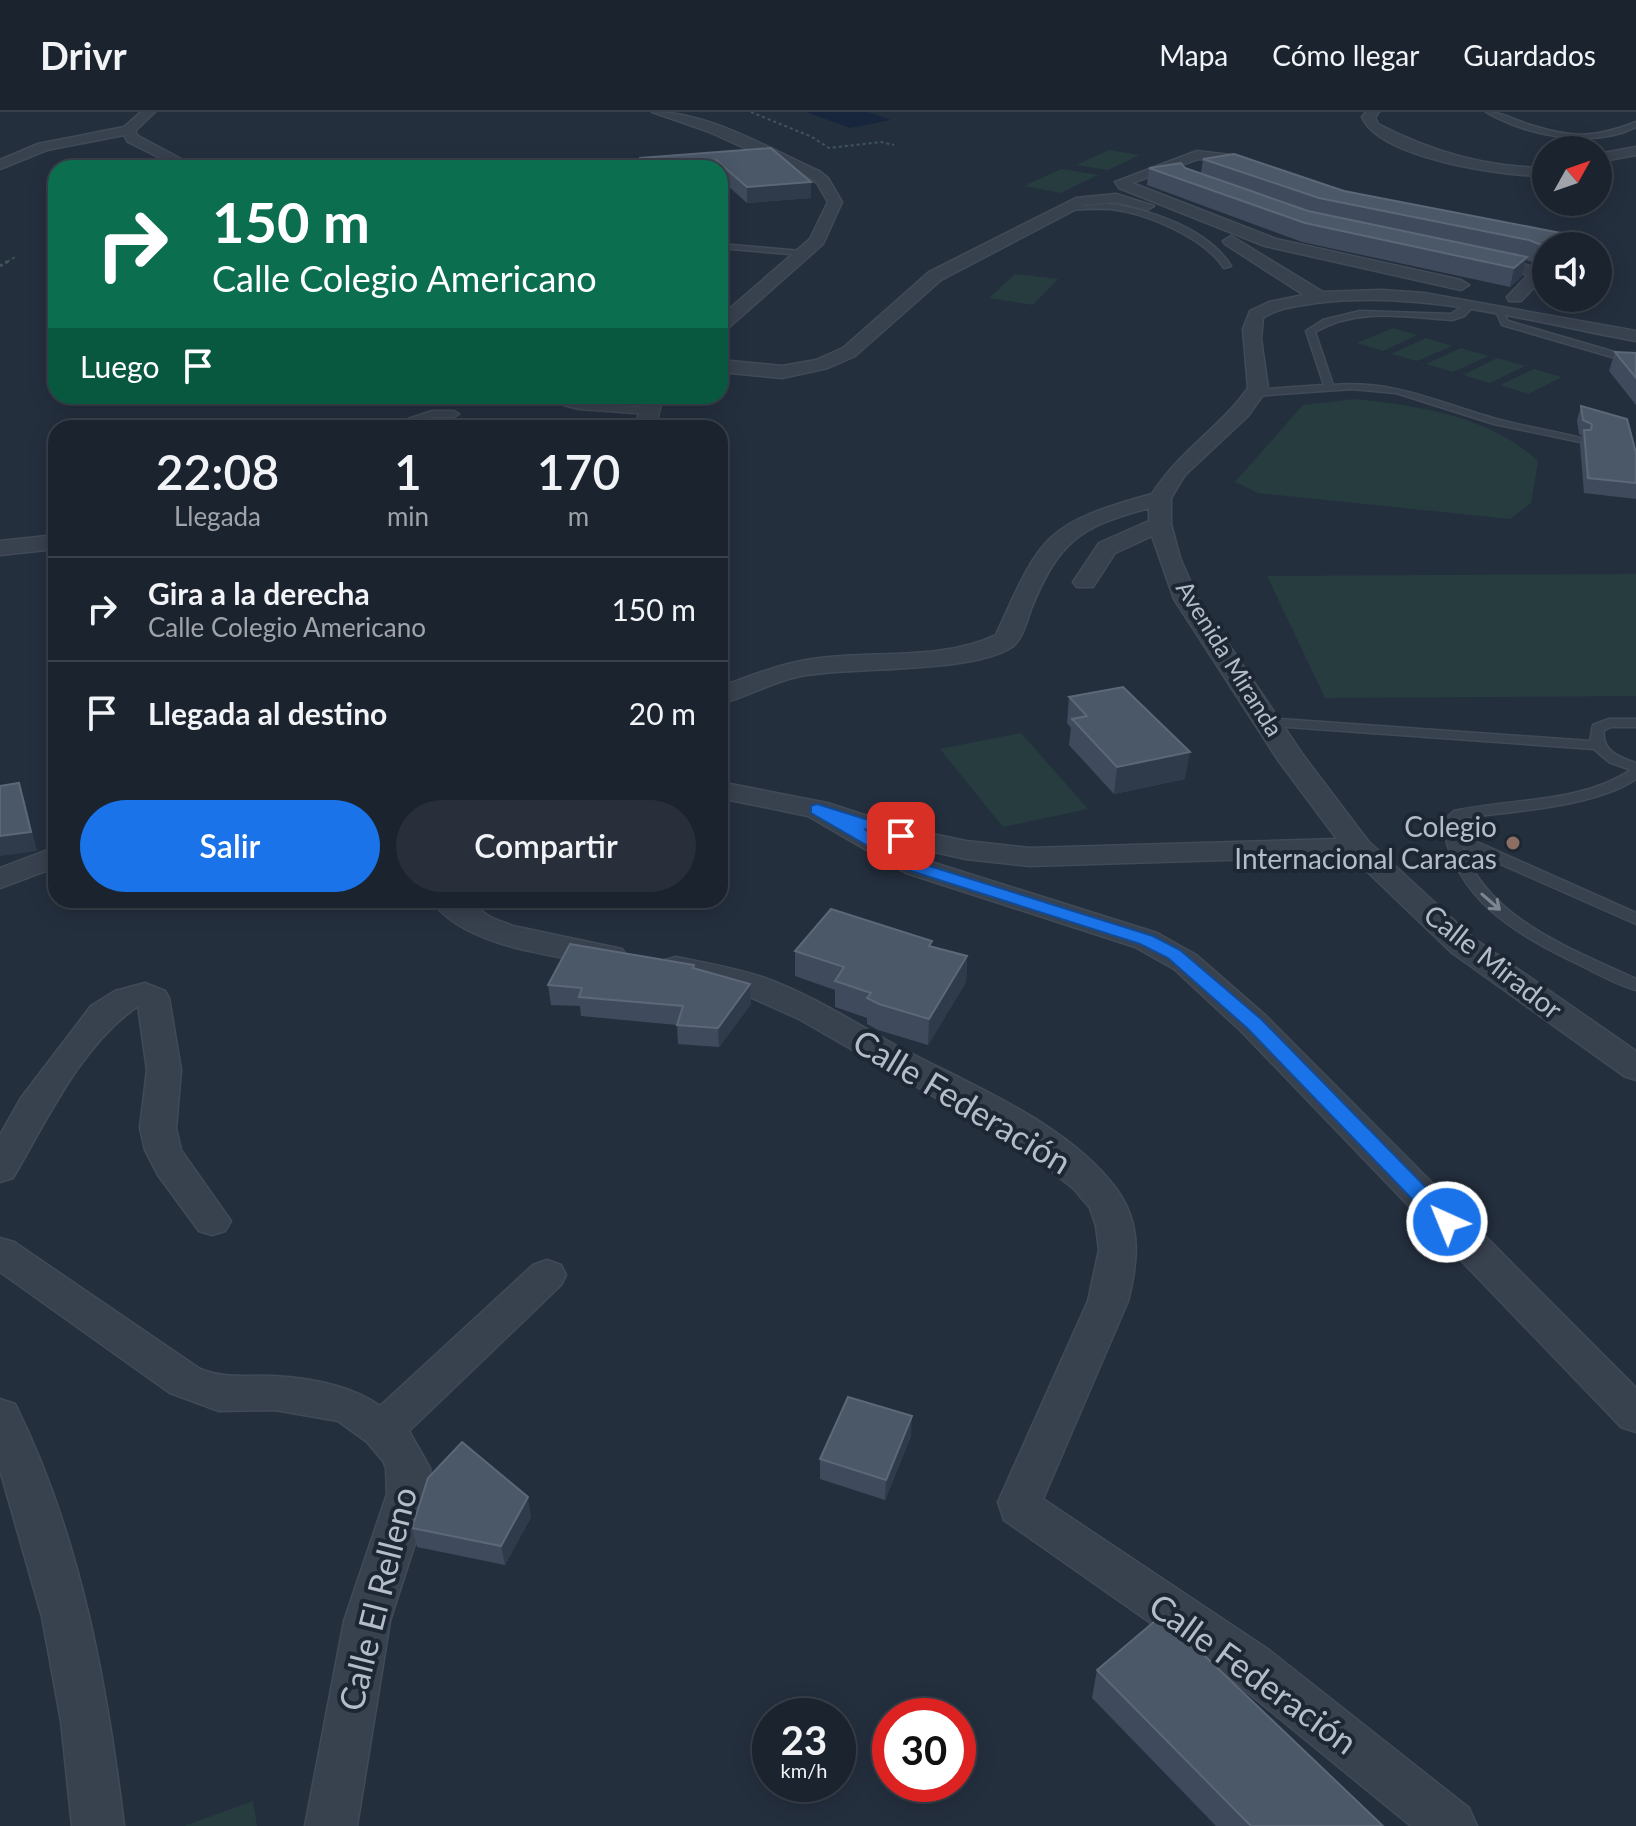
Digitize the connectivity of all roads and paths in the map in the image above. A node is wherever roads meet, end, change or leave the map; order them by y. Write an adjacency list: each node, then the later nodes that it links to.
1 (149, 112): 7 (street)
2 (658, 112): 17 (street)
3 (751, 112): 8 (path)
4 (1373, 112): 13 (street)
5 (1489, 112): 6 (lane)
6 (1636, 124)
7 (128, 130): 11 (street); 12 (street)
8 (894, 145)
9 (1636, 151): 10 (street)
10 (1612, 155)
11 (175, 160)
12 (0, 165)
13 (1532, 171)
14 (1268, 175): 23 (street)
15 (1067, 208): 21 (lane); 22 (street); 30 (street)
16 (728, 247): 17 (lane)
17 (801, 253): 26 (street)
18 (1463, 254): 23 (street)
19 (15, 257): 20 (path)
20 (0, 266)
21 (1227, 266)
22 (1319, 297): 24 (street); 32 (street)
23 (1515, 297): 27 (street)
24 (1470, 306): 25 (street); 31 (lane)
25 (1498, 311): 27 (street); 29 (lane)
26 (728, 319)
27 (1615, 333): 28 (street)
28 (1636, 336)
29 (1633, 360)
30 (728, 367)
31 (1329, 387): 32 (lane); 37 (lane)
32 (1254, 393): 38 (street)
33 (570, 404): 34 (lane)
34 (651, 412)
35 (454, 414): 36 (lane)
36 (412, 420)
37 (1581, 441)
38 (1160, 498): 39 (street, Avenida Miranda); 43 (street)
39 (1160, 524): 42 (street); 44 (street, Avenida Miranda)
40 (48, 543): 41 (street)
41 (0, 548)
42 (1085, 582)
43 (728, 693)
44 (1266, 722): 46 (lane); 52 (street, Avenida Miranda)
45 (1636, 723): 46 (lane)
46 (1596, 745): 47 (lane)
47 (1636, 767)
48 (1636, 773): 51 (lane)
49 (729, 795): 50 (street)
50 (817, 809): 52 (street); 63 (street)
51 (1451, 836): 56 (lane); 57 (lane, one-way to 57)
52 (1358, 847): 58 (street, Calle Mirador)
53 (48, 859): 54 (street)
54 (0, 879)
55 (456, 908): 68 (street, Calle Federación)
56 (1636, 919)
57 (1636, 985)
58 (1636, 1068)
59 (0, 1169): 60 (street)
60 (212, 1221)
61 (0, 1252): 65 (street, Calle El Relleno)
62 (547, 1275): 65 (street)
63 (1636, 1415)
64 (0, 1416): 66 (street)
65 (382, 1430): 67 (street, Calle El Relleno)
66 (98, 1826)
67 (331, 1826)
68 (1451, 1826)

